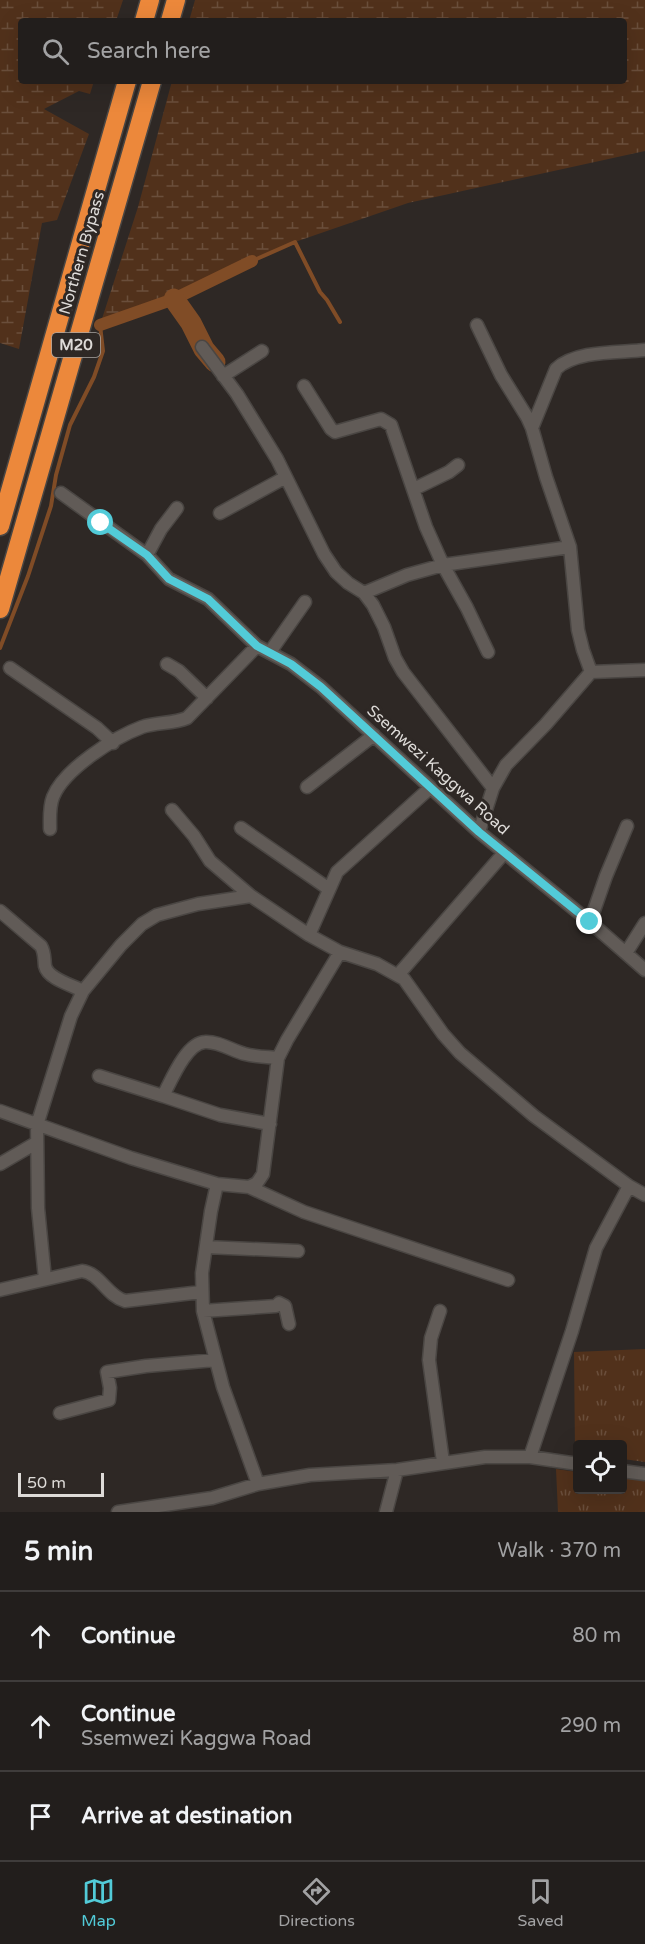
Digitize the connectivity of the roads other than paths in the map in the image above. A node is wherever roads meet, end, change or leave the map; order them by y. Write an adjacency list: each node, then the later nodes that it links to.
1 (150, 0): 3 (highway)
2 (176, 0): 4 (highway)
3 (145, 18)
4 (171, 18)
5 (126, 84): 20 (highway, Northern Bypass / M20)
6 (151, 84): 26 (highway, Northern Bypass / M20)
7 (477, 325): 13 (street)
8 (202, 348): 11 (street)
9 (645, 350): 13 (street)
10 (262, 351): 11 (street)
11 (223, 376): 15 (street)
12 (304, 386): 16 (street)
13 (532, 428): 21 (street)
14 (458, 465): 16 (street)
15 (286, 477): 19 (street); 24 (street)
16 (414, 489): 23 (street)
17 (61, 493): 22 (street, Ssemwezi Kaggwa Road)
18 (177, 508): 22 (street)
19 (220, 513)
20 (0, 526)
21 (570, 547): 23 (street); 33 (street)
22 (147, 555): 27 (street, Ssemwezi Kaggwa Road)
23 (443, 565): 24 (street); 29 (street)
24 (364, 593): 39 (street)
25 (305, 602): 28 (street)
26 (0, 609)
27 (257, 646): 28 (street, Ssemwezi Kaggwa Road); 34 (street)
28 (270, 652): 35 (street, Ssemwezi Kaggwa Road)
29 (488, 652)
30 (167, 664): 34 (street)
31 (10, 668): 36 (street)
32 (645, 670): 33 (street)
33 (591, 672): 39 (street)
34 (207, 698): 36 (street)
35 (374, 735): 37 (street); 38 (street, Ssemwezi Kaggwa Road)
36 (113, 743): 43 (street)
37 (307, 786)
38 (430, 788): 44 (street, Ssemwezi Kaggwa Road); 46 (street)
39 (493, 788): 44 (street)
40 (172, 810): 47 (street)
41 (627, 826): 49 (street)
42 (241, 828): 46 (street)
43 (50, 829)
44 (479, 832): 45 (street, Ssemwezi Kaggwa Road)
45 (504, 853): 49 (street, Ssemwezi Kaggwa Road); 55 (street)
46 (329, 889): 51 (street)
47 (251, 896): 51 (street); 56 (street)
48 (0, 911): 56 (street)
49 (590, 922): 53 (street, Ssemwezi Kaggwa Road)
50 (645, 922): 53 (street)
51 (309, 935): 52 (street)
52 (340, 952): 55 (street); 57 (street)
53 (626, 953): 54 (street, Ssemwezi Kaggwa Road)
54 (645, 970)
55 (398, 975): 66 (street)
56 (83, 991): 62 (street)
57 (278, 1058): 59 (street); 61 (street)
58 (99, 1076): 59 (street)
59 (164, 1096): 61 (street)
60 (0, 1111): 62 (street)
61 (270, 1124): 67 (street)
62 (37, 1125): 63 (street); 65 (street)
63 (36, 1143): 64 (street); 71 (street)
64 (0, 1164)
65 (217, 1184): 67 (street); 69 (street)
66 (629, 1186): 68 (street); 80 (street)
67 (249, 1187): 72 (street)
68 (645, 1195)
69 (206, 1247): 70 (street); 74 (street)
70 (298, 1251)
71 (45, 1279): 73 (street); 74 (street)
72 (508, 1280)
73 (0, 1290)
74 (201, 1292): 75 (street)
75 (203, 1311): 77 (street); 78 (street)
76 (440, 1311): 81 (street)
77 (289, 1324)
78 (215, 1360): 79 (street); 86 (street)
79 (60, 1413)
80 (530, 1457): 81 (street); 82 (street)
81 (443, 1462): 83 (street)
82 (573, 1463)
83 (397, 1470): 86 (street); 88 (street)
84 (627, 1471): 85 (street)
85 (645, 1474)
86 (258, 1484): 87 (street)
87 (117, 1512)
88 (386, 1512)

